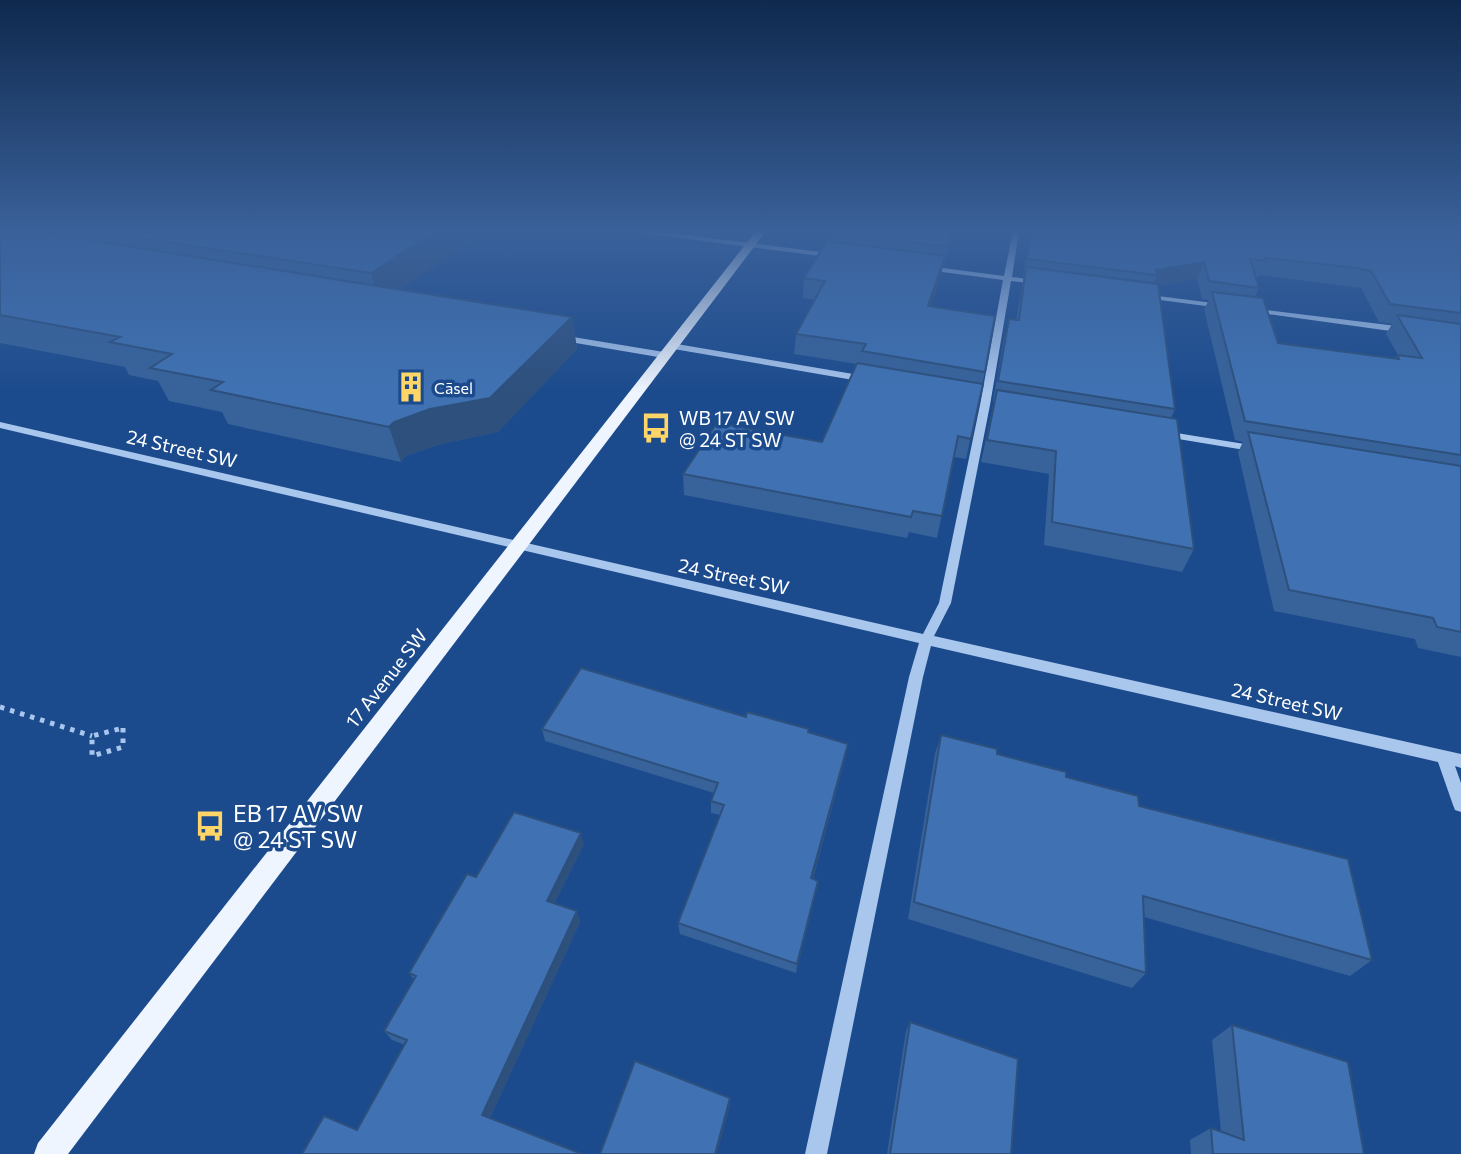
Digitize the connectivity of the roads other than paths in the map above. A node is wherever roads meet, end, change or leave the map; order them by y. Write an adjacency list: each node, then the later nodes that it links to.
1 (719, 285): 8 (main road, 17 Avenue SW)
2 (1008, 285): 14 (street)
3 (1132, 295): 4 (street)
4 (1228, 307)
5 (1242, 309): 6 (street)
6 (1420, 332)
7 (545, 336): 8 (street)
8 (668, 351): 9 (street); 13 (main road, 17 Avenue SW)
9 (880, 382)
10 (0, 425): 13 (street, 24 Street SW)
11 (1148, 432): 12 (street)
12 (1271, 452)
13 (517, 548): 14 (street, 24 Street SW); 18 (main road, 17 Avenue SW)
14 (927, 638): 15 (street, 24 Street SW); 19 (street)
15 (1444, 757): 16 (street, 24 Street SW); 17 (street)
16 (1461, 761)
17 (1461, 804)
18 (49, 1154)
19 (816, 1154)

